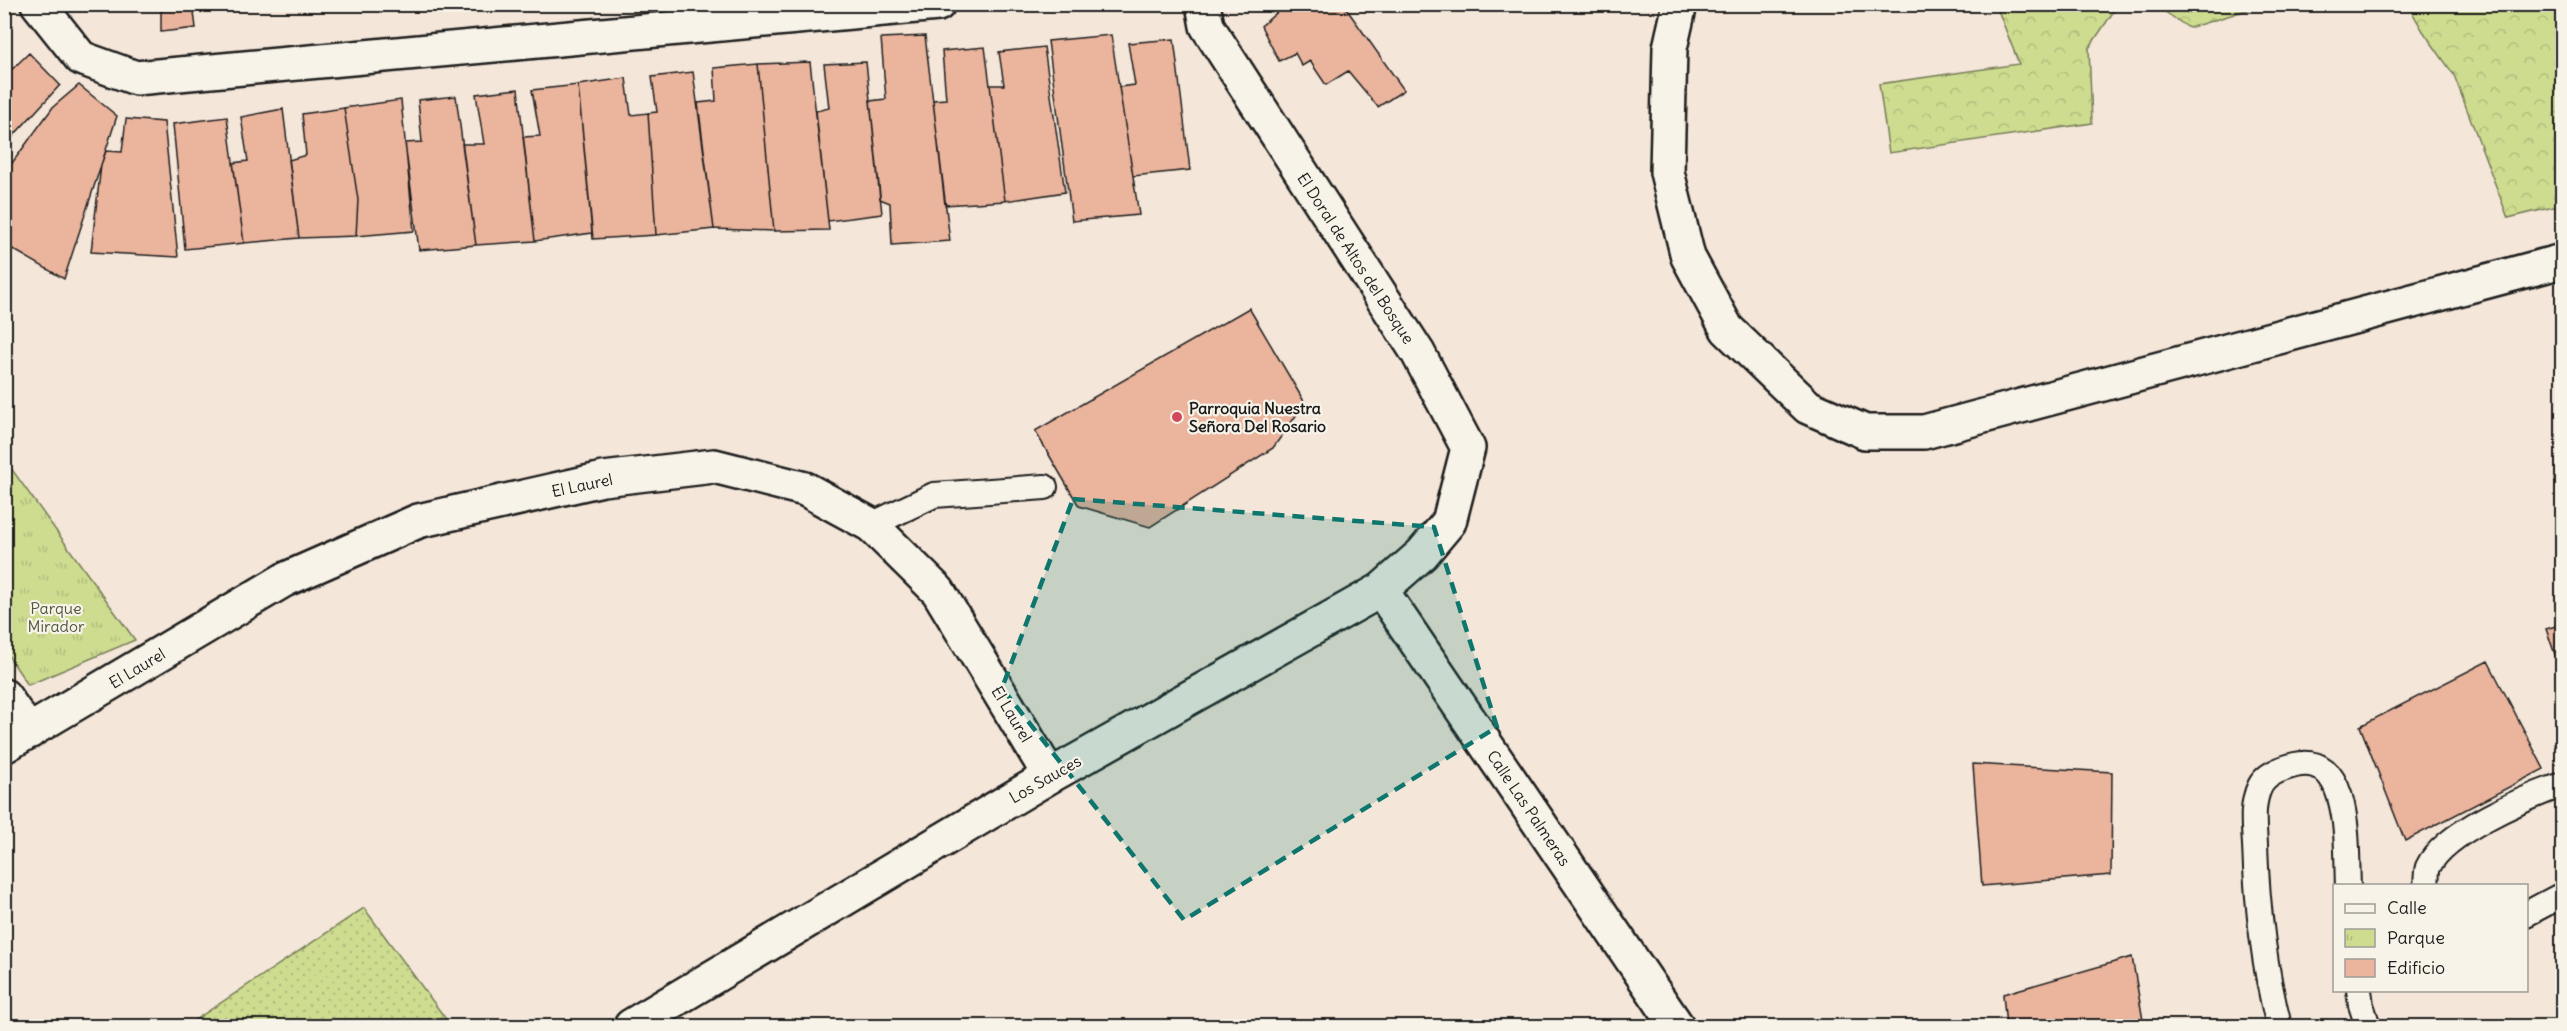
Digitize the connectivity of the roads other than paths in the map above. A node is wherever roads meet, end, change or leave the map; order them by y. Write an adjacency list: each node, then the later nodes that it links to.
1 (38, 4): 2 (street)
2 (939, 4)
3 (1203, 4): 7 (street, El Doral de Altos del Bosque)
4 (1680, 4): 5 (street)
5 (2562, 261)
6 (1045, 487): 8 (lane)
7 (1449, 522): 9 (street, Los Sauces)
8 (871, 525): 11 (street, El Laurel); 12 (street, El Laurel)
9 (1381, 590): 12 (street, Los Sauces); 20 (street, Calle Las Palmeras)
10 (4, 696): 11 (street, El Laurel)
11 (17, 739)
12 (1050, 776): 19 (street, Los Sauces)
13 (2562, 785): 15 (lane)
14 (2348, 884): 21 (lane)
15 (2426, 884)
16 (2562, 895): 17 (lane)
17 (2528, 913)
18 (2359, 992): 22 (lane)
19 (631, 1026)
20 (1677, 1026)
21 (2279, 1026)
22 (2368, 1026)

